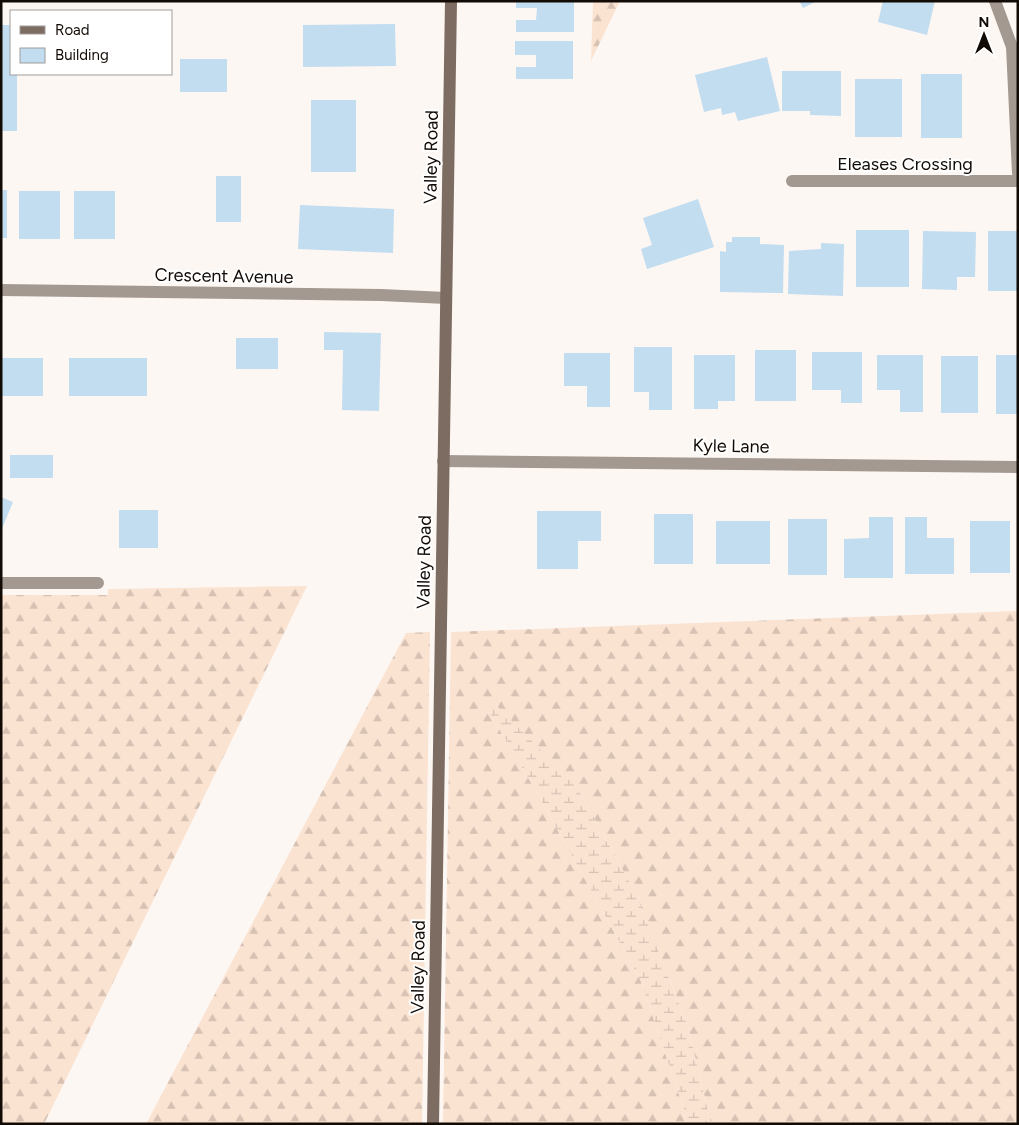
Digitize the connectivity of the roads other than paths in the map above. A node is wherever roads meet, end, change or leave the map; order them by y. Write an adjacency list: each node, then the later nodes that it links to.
1 (452, 1): 7 (street, Valley Road)
2 (995, 1): 3 (street)
3 (1018, 173)
4 (792, 181): 5 (street, Eleases Crossing)
5 (1018, 181)
6 (1, 290): 7 (street, Crescent Avenue)
7 (446, 298): 8 (street, Valley Road)
8 (443, 461): 9 (street, Kyle Lane); 12 (street, Valley Road)
9 (1018, 467)
10 (1, 583): 11 (street)
11 (98, 583)
12 (433, 1124)

